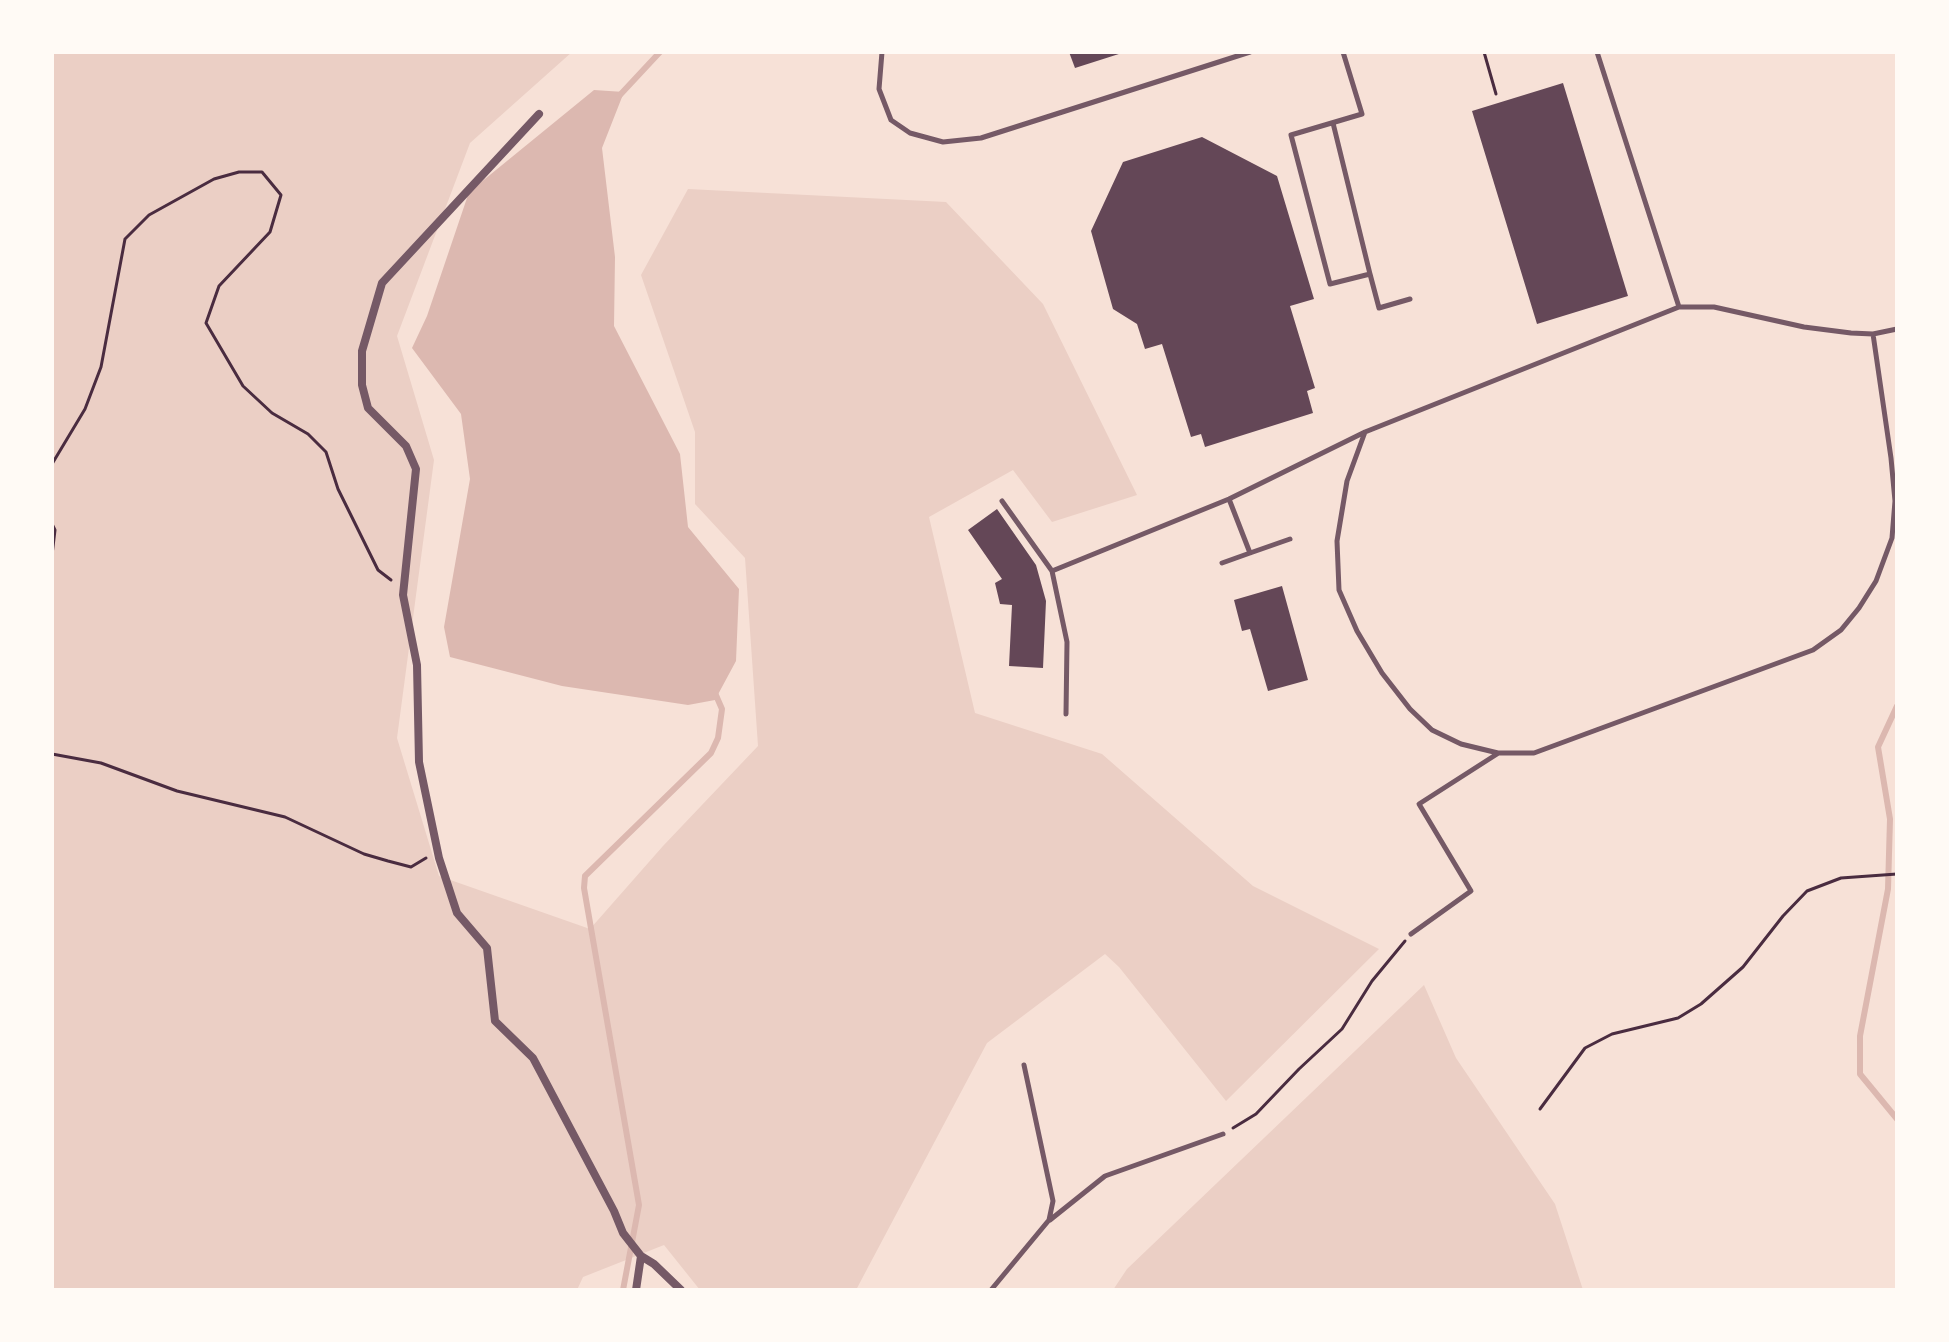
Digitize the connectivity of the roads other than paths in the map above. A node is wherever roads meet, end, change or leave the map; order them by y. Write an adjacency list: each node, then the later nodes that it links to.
1 (882, 52): 2 (lane)
2 (1250, 52)
3 (1343, 52): 6 (lane)
4 (1597, 52): 9 (lane)
5 (539, 114): 25 (street)
6 (1333, 123): 7 (lane); 7 (lane)
7 (1370, 274): 8 (lane)
8 (1410, 299)
9 (1679, 307): 11 (lane); 12 (lane)
10 (1897, 329): 11 (lane)
11 (1873, 334): 20 (lane)
12 (1365, 432): 13 (lane); 20 (lane)
13 (1229, 499): 16 (lane); 18 (lane)
14 (1002, 501): 18 (lane)
15 (1290, 539): 16 (lane)
16 (1250, 553): 17 (lane)
17 (1222, 563)
18 (1052, 571): 19 (lane)
19 (1066, 714)
20 (1498, 753): 21 (lane)
21 (1411, 934)
22 (1024, 1065): 24 (lane)
23 (1223, 1134): 24 (lane)
24 (1049, 1220): 28 (lane)
25 (641, 1256): 26 (street); 27 (street)
26 (636, 1290)
27 (681, 1290)
28 (991, 1290)

